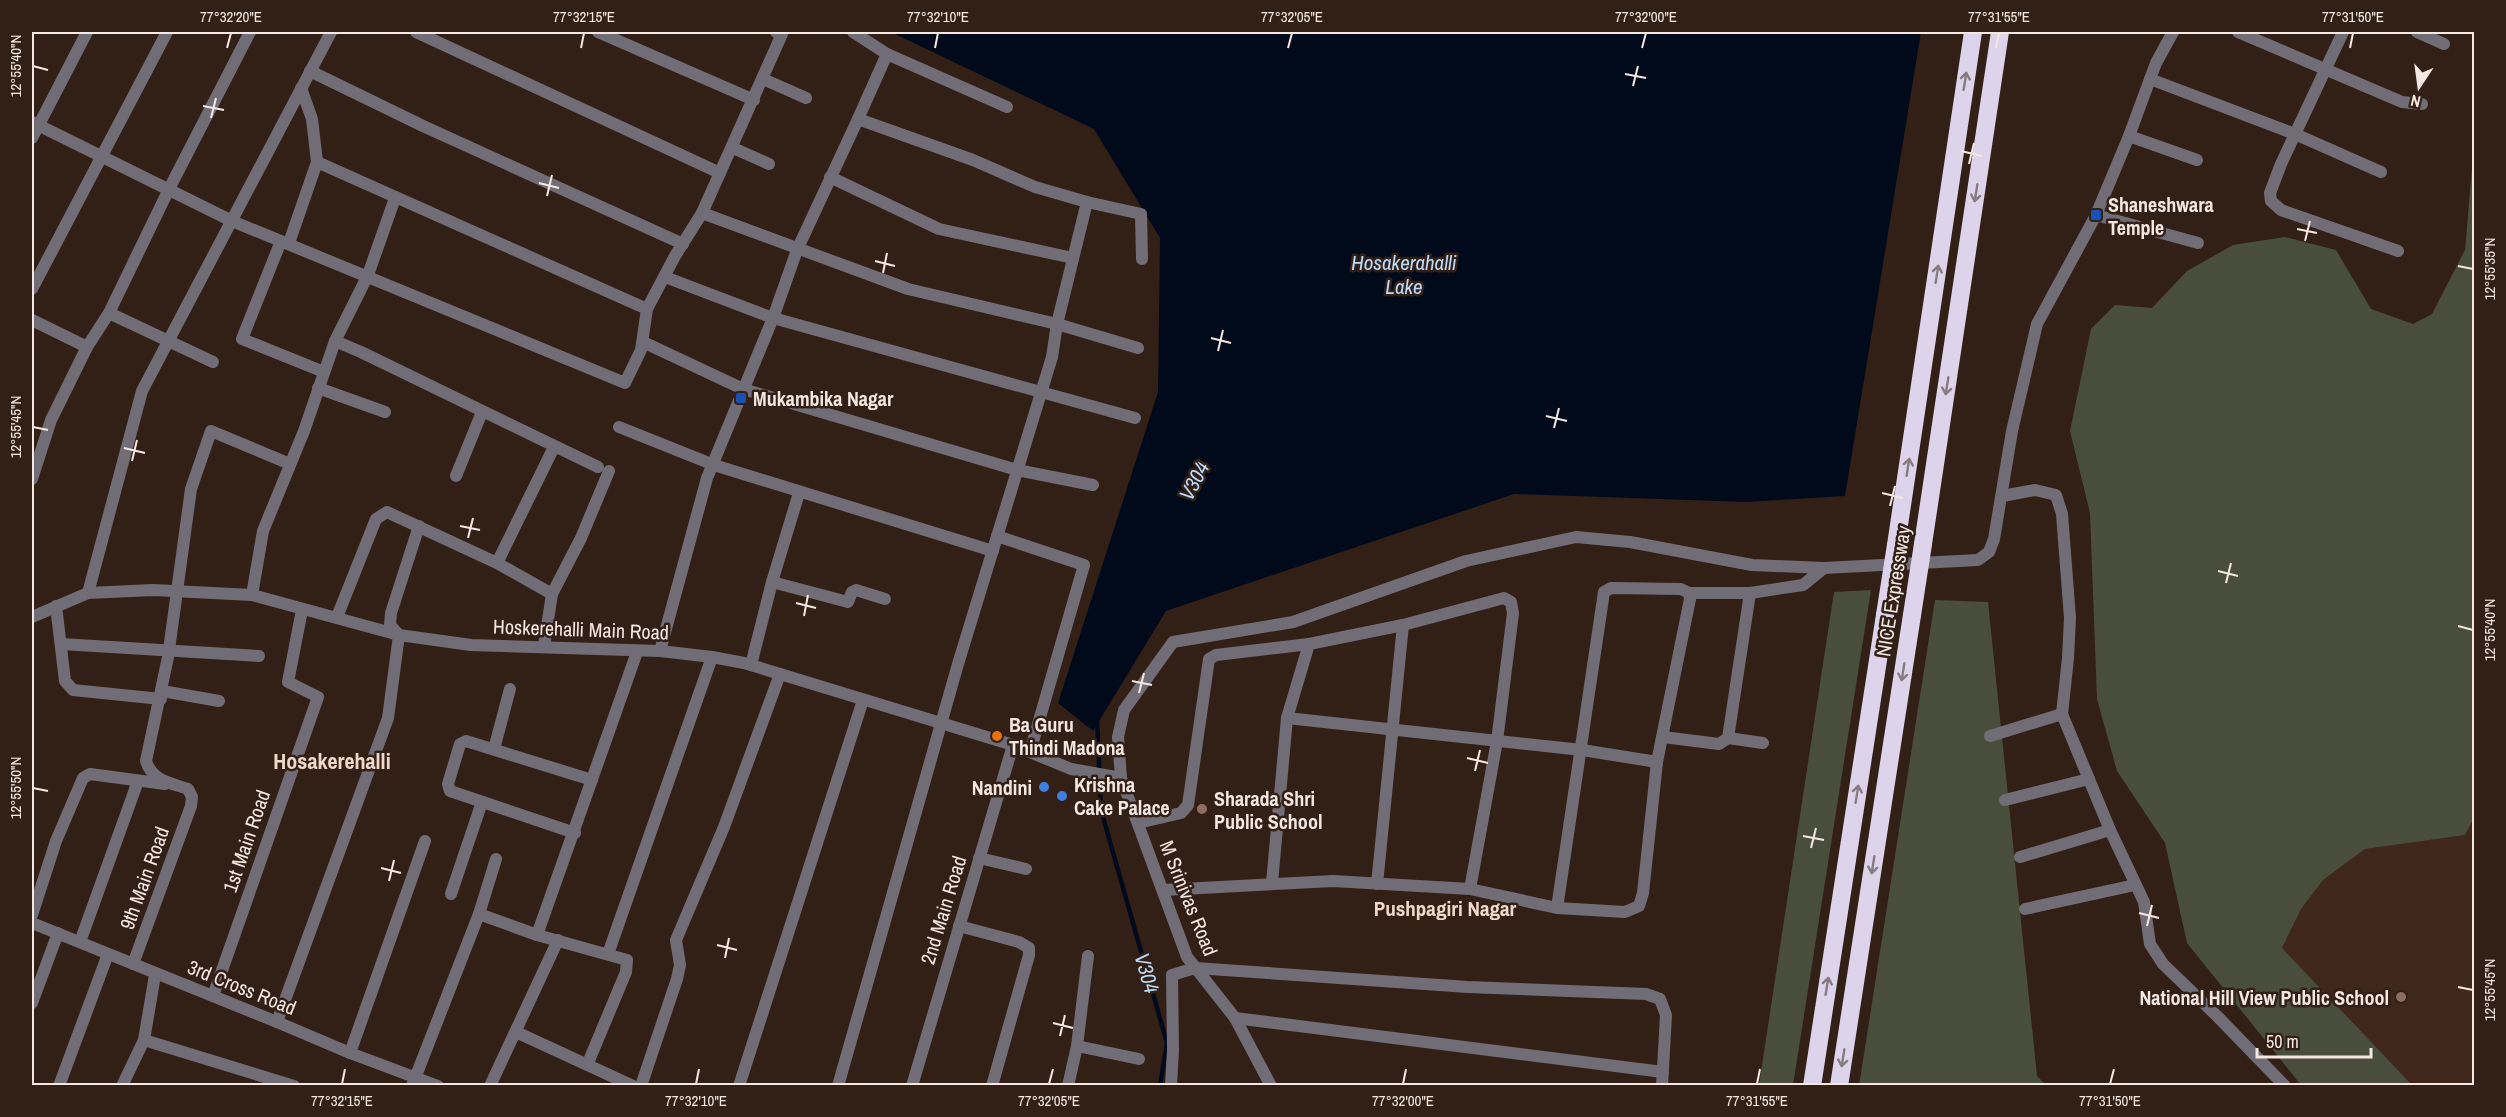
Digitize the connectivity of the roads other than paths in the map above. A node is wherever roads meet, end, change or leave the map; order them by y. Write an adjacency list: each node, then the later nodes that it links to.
1 (87, 32): 27 (street)
2 (167, 32): 32 (street)
3 (250, 32): 39 (street)
4 (331, 32): 18 (street)
5 (416, 32): 37 (street)
6 (598, 32): 23 (street)
7 (776, 32): 20 (street)
8 (852, 32): 16 (street)
9 (1973, 32): 194 (highway, NICE Expressway, one-way to 9, bridge)
10 (2000, 32): 195 (highway, NICE Expressway, one-way to 195, bridge)
11 (2173, 32): 19 (street, M Srinivas Road)
12 (2238, 32): 17 (street)
13 (2343, 32): 17 (street)
14 (2417, 32): 15 (street)
15 (2444, 44)
16 (887, 54): 25 (street); 26 (street)
17 (2327, 70): 24 (street); 28 (street)
18 (310, 71): 21 (street); 47 (street)
19 (2150, 79): 28 (street); 29 (street, M Srinivas Road)
20 (763, 80): 22 (street); 23 (street)
21 (301, 88): 34 (street); 44 (street)
22 (806, 98)
23 (754, 100): 31 (street)
24 (2422, 104)
25 (1007, 107)
26 (858, 119): 38 (street); 41 (street)
27 (35, 123): 30 (street); 32 (street)
28 (2295, 134): 36 (street); 49 (street)
29 (2129, 136): 33 (street); 43 (street, M Srinivas Road)
30 (32, 138)
31 (733, 148): 35 (street); 37 (street)
32 (101, 158): 39 (street); 54 (street)
33 (2197, 160)
34 (317, 162): 40 (street); 45 (street)
35 (769, 164)
36 (2381, 172)
37 (720, 173): 42 (street)
38 (830, 177): 48 (street); 50 (street)
39 (169, 189): 44 (street); 56 (street)
40 (395, 198): 52 (street); 55 (street)
41 (1087, 202): 50 (street); 51 (street)
42 (702, 213): 47 (street); 48 (street)
43 (2096, 215): 46 (street); 82 (street, M Srinivas Road)
44 (232, 221): 45 (street); 60 (street)
45 (285, 242): 52 (street); 66 (street)
46 (2198, 243)
47 (683, 244): 53 (street)
48 (797, 250): 57 (street); 59 (street)
49 (2398, 251)
50 (1073, 258): 59 (street)
51 (1142, 259)
52 (368, 275): 61 (street); 62 (street)
53 (665, 277): 55 (street); 57 (street)
54 (32, 289)
55 (647, 309): 62 (street)
56 (109, 313): 60 (street); 63 (street)
57 (773, 318): 68 (street); 69 (street)
58 (32, 320): 63 (street)
59 (1057, 324): 64 (street); 69 (street)
60 (169, 340): 65 (street); 90 (street)
61 (334, 341): 66 (street); 71 (street)
62 (643, 342): 68 (street)
63 (87, 347): 79 (street)
64 (1138, 348)
65 (213, 362)
66 (324, 372): 67 (street)
67 (318, 388): 70 (street); 75 (street)
68 (743, 389): 76 (street); 77 (street)
69 (1041, 393): 72 (street); 77 (street)
70 (384, 412)
71 (482, 412): 74 (street); 78 (street)
72 (1135, 418)
73 (619, 427): 76 (street)
74 (554, 447): 86 (street); 93 (street)
75 (290, 464): 89 (street); 94 (street)
76 (714, 465): 81 (street); 106 (street)
77 (1017, 470): 80 (street); 84 (street)
78 (456, 476)
79 (32, 479)
80 (1093, 485)
81 (800, 493): 85 (street); 88 (street)
82 (2002, 496): 87 (street, M Srinivas Road); 116 (street)
83 (419, 526): 86 (street); 99 (street); 101 (street)
84 (997, 536): 85 (street); 128 (street)
85 (993, 551): 118 (street)
86 (497, 564): 93 (street)
87 (1824, 568): 92 (street); 130 (street, M Srinivas Road)
88 (772, 582): 95 (street); 110 (street)
89 (176, 591): 90 (street, Hoskerehalli Main Road); 94 (street, Hoskerehalli Main Road); 105 (street)
90 (88, 593): 96 (street, Hoskerehalli Main Road)
91 (1689, 593): 92 (street); 120 (street); 127 (street)
92 (1750, 593): 122 (street)
93 (552, 594): 104 (street)
94 (252, 595): 97 (street, Hoskerehalli Main Road)
95 (885, 599)
96 (56, 606): 98 (street, Hoskerehalli Main Road); 102 (street)
97 (302, 610): 99 (street, Hoskerehalli Main Road); 167 (street, 1st Main Road)
98 (32, 617)
99 (336, 617): 101 (street, Hoskerehalli Main Road)
100 (1403, 625): 103 (street); 119 (street); 123 (street)
101 (399, 635): 104 (street, Hoskerehalli Main Road); 170 (street)
102 (61, 644): 105 (street); 113 (street)
103 (1309, 644): 117 (street); 137 (street)
104 (544, 646): 107 (street, Hoskerehalli Main Road)
105 (169, 651): 108 (street); 113 (street)
106 (660, 651): 107 (street, Hoskerehalli Main Road); 109 (street, Hoskerehalli Main Road)
107 (637, 652): 132 (street)
108 (259, 656)
109 (712, 657): 110 (street, Hoskerehalli Main Road); 162 (street)
110 (751, 665): 111 (street, Hoskerehalli Main Road)
111 (780, 674): 114 (street, Hoskerehalli Main Road); 186 (street)
112 (510, 689): 126 (street)
113 (161, 695): 115 (street); 134 (street)
114 (863, 700): 118 (street, Hoskerehalli Main Road); 187 (street)
115 (219, 701)
116 (2062, 714): 121 (street); 131 (street)
117 (1287, 718): 119 (street); 145 (street)
118 (941, 724): 125 (street, Hoskerehalli Main Road); 188 (street)
119 (1394, 728): 123 (street); 146 (street)
120 (1663, 736): 122 (street); 129 (street)
121 (1990, 736)
122 (1728, 738): 124 (street)
123 (1497, 741): 127 (street); 148 (street)
124 (1763, 743)
125 (1013, 746): 128 (street, Hoskerehalli Main Road); 142 (street, 2nd Main Road)
126 (494, 749): 132 (street); 136 (street)
127 (1582, 750): 129 (street); 151 (street)
128 (1030, 752): 130 (street, Hoskerehalli Main Road)
129 (1657, 762): 151 (street)
130 (1121, 778): 137 (street, M Srinivas Road)
131 (2089, 779): 135 (street); 138 (street)
132 (592, 780): 139 (street)
133 (138, 781): 134 (street); 154 (street); 160 (street)
134 (167, 784): 164 (street, 9th Main Road)
135 (2005, 800)
136 (482, 802): 139 (street); 150 (street)
137 (1138, 823): 149 (street, M Srinivas Road)
138 (2110, 830): 141 (street); 147 (street)
139 (575, 833): 158 (street)
140 (425, 841): 174 (street)
141 (2020, 857)
142 (979, 858): 144 (street); 156 (street, 2nd Main Road)
143 (496, 859): 153 (street)
144 (1026, 869)
145 (1272, 883): 146 (street); 149 (street)
146 (1377, 884): 148 (street)
147 (2135, 885): 152 (street); 196 (street)
148 (1470, 889): 151 (street)
149 (1162, 890): 165 (street, M Srinivas Road)
150 (451, 894)
151 (1557, 908)
152 (2025, 909)
153 (479, 914): 158 (street); 178 (street)
154 (32, 915)
155 (32, 923): 157 (street, 3rd Cross Road)
156 (959, 926): 189 (street, 2nd Main Road); 190 (street)
157 (58, 933): 160 (street, 3rd Cross Road); 168 (street)
158 (537, 935): 159 (street)
159 (558, 940): 162 (street); 171 (street)
160 (80, 942): 161 (street, 3rd Cross Road)
161 (108, 954): 164 (street, 3rd Cross Road); 180 (street)
162 (608, 954): 176 (street)
163 (1088, 956): 173 (street)
164 (133, 964): 166 (street, 3rd Cross Road)
165 (1195, 968): 169 (street, M Srinivas Road); 177 (street); 192 (street)
166 (155, 975): 167 (street, 3rd Cross Road); 172 (street)
167 (213, 996): 170 (street, 3rd Cross Road)
168 (32, 1003)
169 (1235, 1018): 177 (street); 179 (street, M Srinivas Road)
170 (277, 1022): 174 (street, 3rd Cross Road)
171 (516, 1032): 176 (street); 184 (street)
172 (144, 1040): 181 (street); 182 (street)
173 (1077, 1046): 175 (street); 191 (street)
174 (350, 1053): 178 (street, 3rd Cross Road)
175 (1139, 1059)
176 (588, 1063): 185 (street)
177 (1663, 1072): 193 (street)
178 (414, 1081): 183 (street, 3rd Cross Road)
179 (1272, 1085)
180 (59, 1086)
181 (122, 1086)
182 (294, 1086)
183 (438, 1086)
184 (490, 1086)
185 (633, 1086)
186 (641, 1086)
187 (739, 1086)
188 (838, 1086)
189 (912, 1086)
190 (992, 1086)
191 (1068, 1086)
192 (1171, 1086)
193 (1662, 1086)
194 (1812, 1086)
195 (1839, 1086)
196 (2285, 1086)

